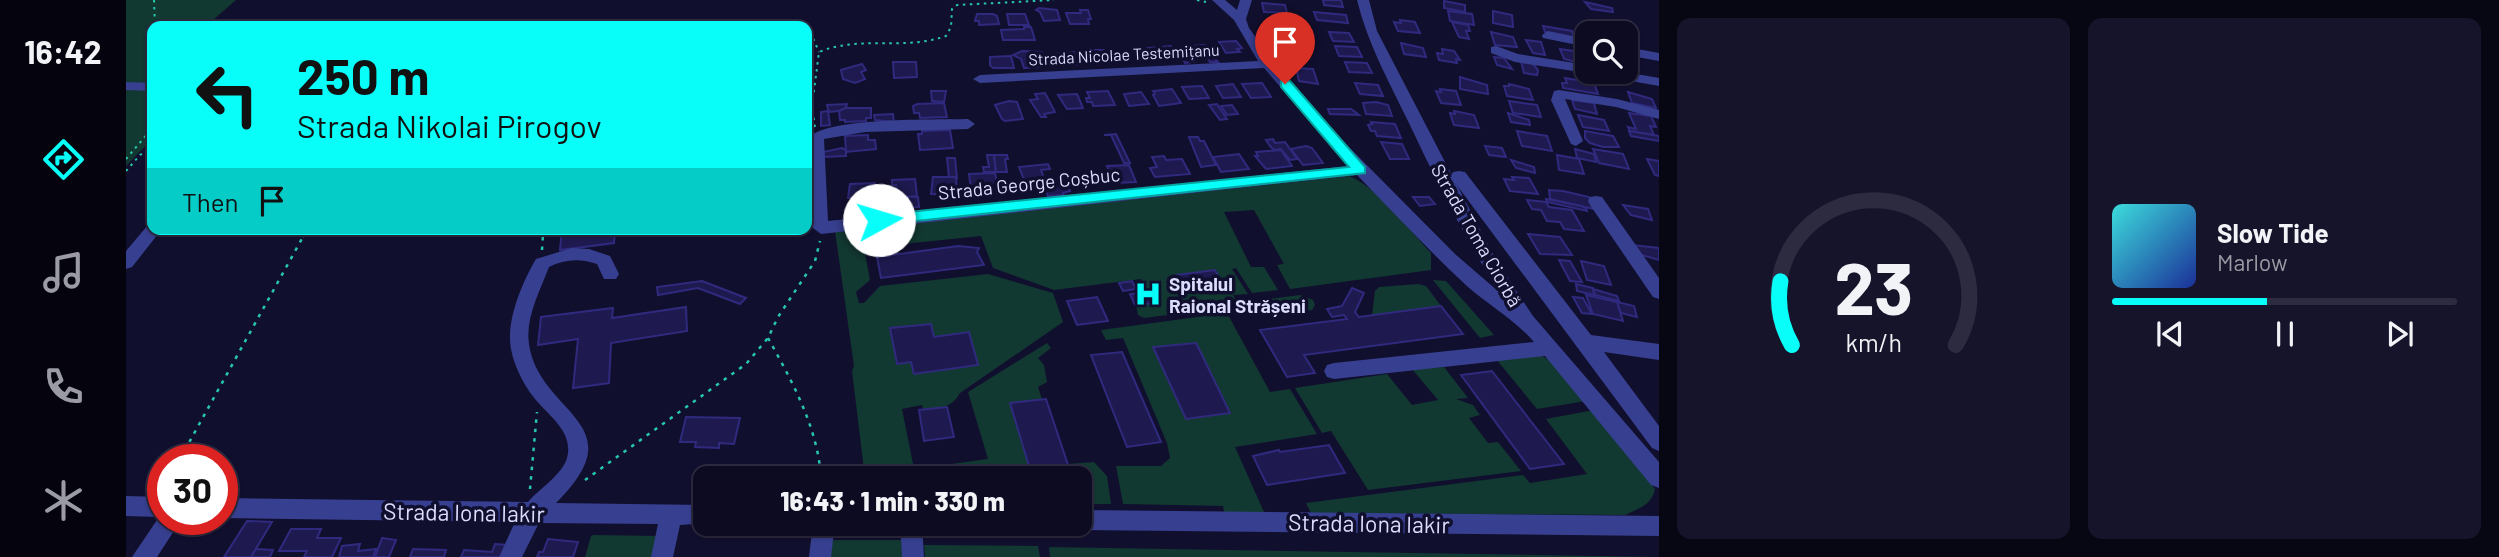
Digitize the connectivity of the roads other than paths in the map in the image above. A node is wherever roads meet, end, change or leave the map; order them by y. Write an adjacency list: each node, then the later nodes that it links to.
1 (1218, 0): 4 (street)
2 (1246, 0): 4 (street)
3 (1363, 0): 30 (street, Strada Toma Ciorbă)
4 (1240, 19): 10 (street)
5 (1548, 35): 6 (street)
6 (1575, 41)
7 (1496, 50): 11 (street)
8 (1638, 53): 9 (street)
9 (1659, 57)
10 (1269, 64): 13 (street, Strada Nicolae Testemițanu); 23 (street)
11 (1575, 67)
12 (1638, 78): 14 (street)
13 (980, 79)
14 (1659, 82)
15 (1611, 84): 18 (street)
16 (126, 86): 17 (street)
17 (147, 87)
18 (1617, 103): 19 (street); 21 (street)
19 (1659, 115)
20 (968, 124): 22 (street)
21 (1576, 141)
22 (812, 162): 23 (street, Strada George Coșbuc)
23 (1360, 170): 30 (street)
24 (1459, 176): 31 (street, Strada Toma Ciorbă)
25 (1596, 201): 29 (street)
26 (149, 235): 27 (street)
27 (126, 263)
28 (610, 274): 40 (street)
29 (1659, 292)
30 (1527, 321): 32 (street, Strada Toma Ciorbă)
31 (1586, 342): 33 (street); 35 (street, Strada Toma Ciorbă)
32 (1549, 348): 34 (street); 36 (street, Strada Toma Ciorbă)
33 (1659, 352)
34 (1334, 371)
35 (1659, 442)
36 (1659, 478)
37 (126, 506): 38 (street)
38 (147, 507)
39 (238, 508): 40 (street, Strada Iona Iakir)
40 (530, 513): 41 (street, Strada Iona Iakir); 49 (street)
41 (671, 515): 42 (street, Strada Iona Iakir); 50 (street)
42 (693, 515)
43 (1092, 520): 44 (street, Strada Iona Iakir)
44 (1659, 526)
45 (159, 535): 48 (street)
46 (823, 536): 51 (street)
47 (912, 536): 52 (street)
48 (143, 557)
49 (510, 557)
50 (662, 557)
51 (821, 557)
52 (913, 557)

